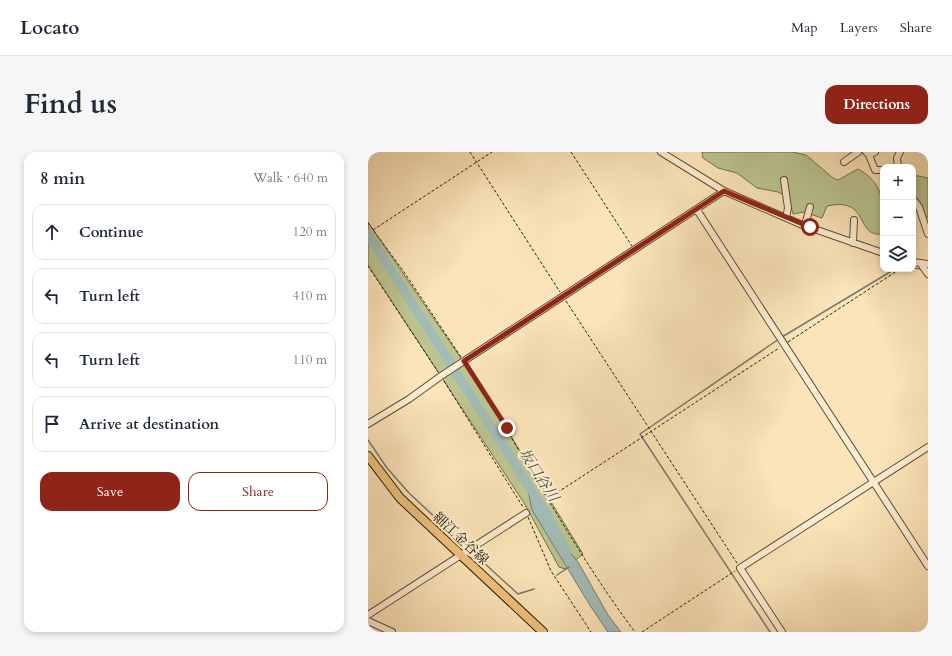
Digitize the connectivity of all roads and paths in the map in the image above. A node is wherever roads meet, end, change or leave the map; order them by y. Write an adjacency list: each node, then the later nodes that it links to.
1 (470, 152): 9 (path)
2 (492, 152): 9 (path)
3 (571, 152): 25 (path)
4 (661, 152): 14 (street)
5 (858, 152): 10 (street)
6 (875, 152): 8 (street)
7 (900, 152): 11 (street)
8 (867, 154): 12 (street)
9 (477, 162): 22 (path)
10 (844, 162)
11 (898, 164)
12 (880, 170)
13 (784, 180): 18 (street)
14 (724, 191): 17 (street); 18 (street)
15 (914, 200): 23 (street)
16 (810, 207): 21 (street)
17 (697, 210): 25 (street); 31 (street)
18 (786, 218): 21 (street)
19 (854, 220): 24 (street)
20 (368, 223): 22 (path)
21 (805, 225): 24 (street)
22 (373, 230): 32 (path)
23 (928, 234)
24 (853, 243): 26 (street)
25 (634, 250): 32 (street)
26 (880, 252)
27 (916, 264): 29 (street)
28 (368, 266): 33 (path)
29 (925, 268)
30 (895, 272): 31 (path)
31 (782, 340): 36 (path); 39 (street)
32 (464, 361): 33 (street); 40 (path)
33 (441, 376): 35 (street); 41 (path)
34 (644, 422): 36 (path)
35 (368, 424)
36 (651, 433): 40 (path); 44 (path)
37 (928, 447): 39 (street)
38 (368, 456): 42 (main road, 細江金谷線)
39 (874, 482): 43 (street); 44 (street)
40 (549, 498): 51 (path)
41 (526, 513): 42 (street); 50 (path)
42 (464, 553): 46 (street); 49 (main road, 細江金谷線)
43 (928, 566)
44 (740, 568): 53 (street)
45 (734, 571): 52 (path)
46 (368, 615)
47 (368, 621): 48 (street)
48 (392, 632)
49 (543, 632)
50 (591, 632)
51 (635, 632)
52 (642, 632)
53 (782, 632)

